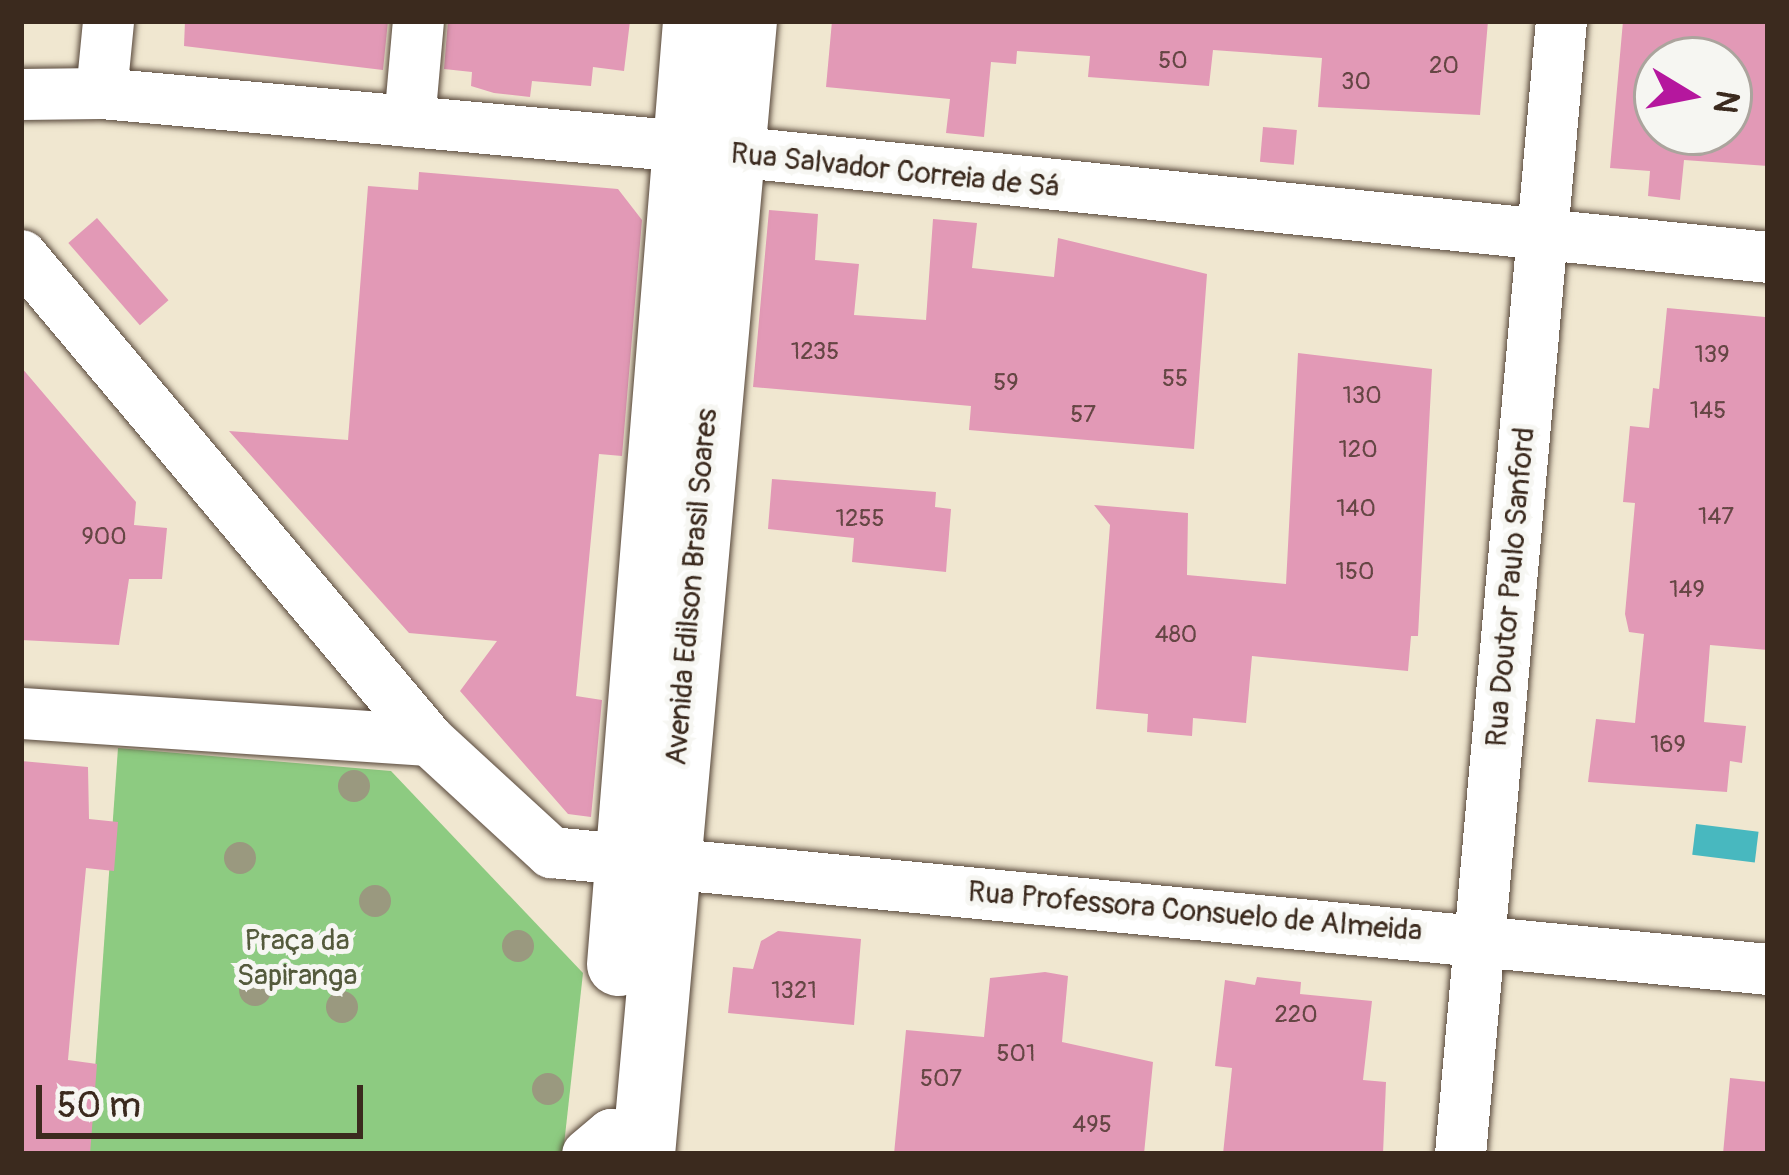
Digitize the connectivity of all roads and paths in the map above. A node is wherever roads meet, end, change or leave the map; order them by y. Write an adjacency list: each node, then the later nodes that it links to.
1 (108, 21): 6 (street)
2 (418, 21): 8 (street)
3 (694, 21): 9 (main road, Avenida Edilson Brasil Soares)
4 (745, 21): 9 (main road, Avenida Edilson Brasil Soares)
5 (1562, 21): 10 (street, Rua Doutor Paulo Sanford)
6 (101, 93): 7 (street, Rua Salvador Correia de Sá); 8 (street, Rua Salvador Correia de Sá)
7 (21, 94)
8 (409, 121): 9 (street, Rua Salvador Correia de Sá)
9 (708, 151): 10 (street, Rua Salvador Correia de Sá); 15 (main road, Avenida Edilson Brasil Soares)
10 (1541, 235): 12 (street, Rua Salvador Correia de Sá); 16 (street, Rua Doutor Paulo Sanford)
11 (21, 254): 14 (street, Rua Professora Consuelo de Almeida)
12 (1768, 257)
13 (21, 713): 14 (street)
14 (429, 740): 15 (street, Rua Professora Consuelo de Almeida)
15 (644, 864): 16 (street, Rua Professora Consuelo de Almeida); 18 (main road, Avenida Edilson Brasil Soares)
16 (1481, 937): 17 (street, Rua Professora Consuelo de Almeida); 19 (street, Rua Doutor Paulo Sanford)
17 (1768, 969)
18 (619, 1146)
19 (1460, 1154)

